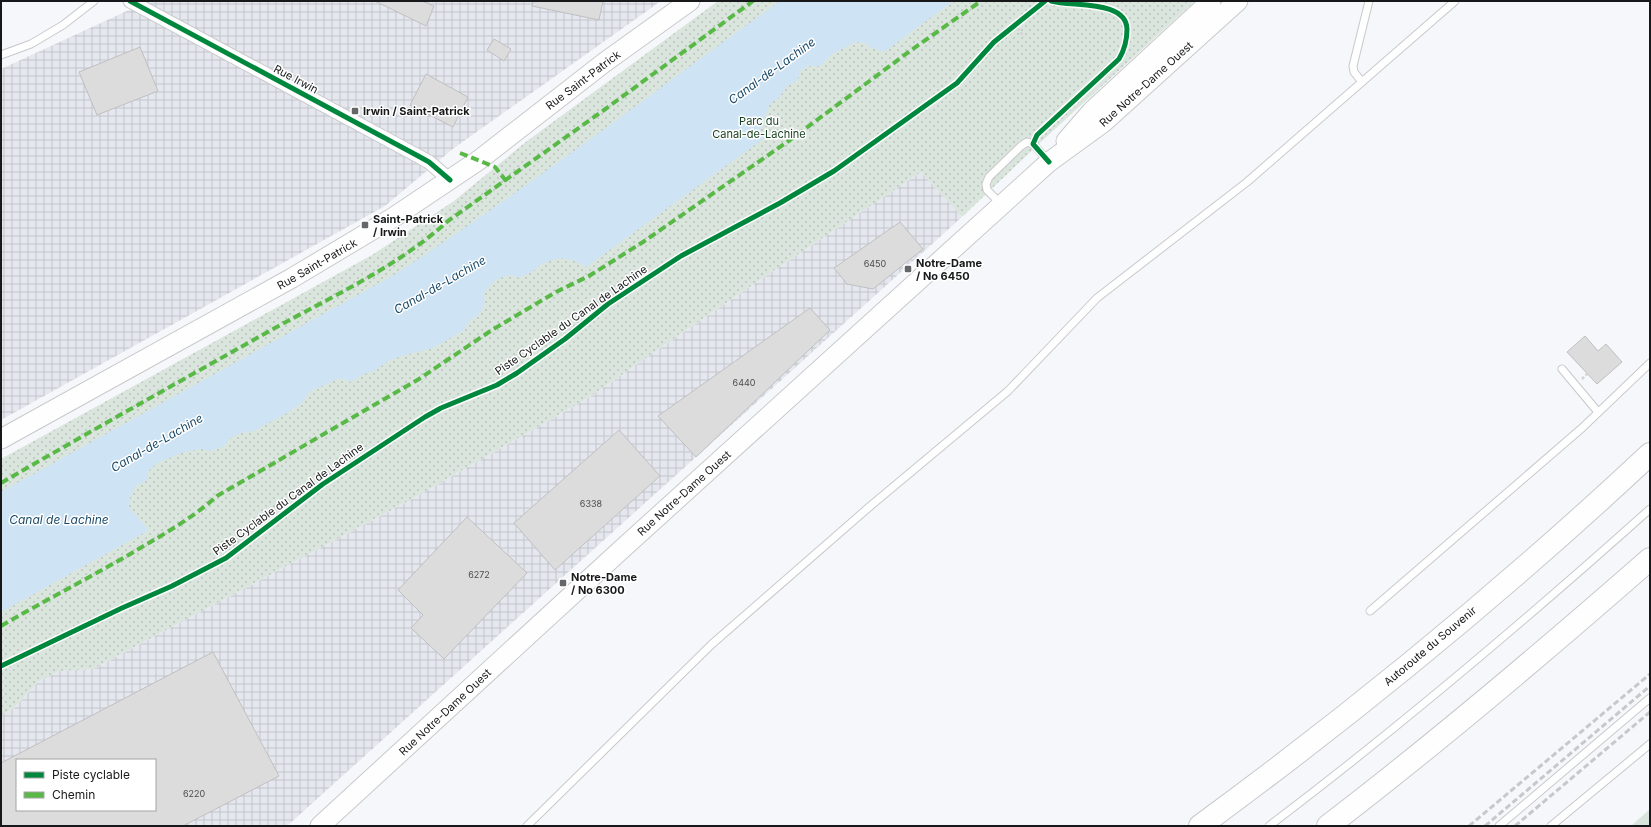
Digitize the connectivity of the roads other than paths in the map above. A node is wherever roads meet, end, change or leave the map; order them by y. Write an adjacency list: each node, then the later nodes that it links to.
1 (94, 1): 8 (lane)
2 (130, 1): 11 (street, Rue Irwin)
3 (690, 1): 11 (main road, Rue Saint-Patrick)
4 (1211, 1): 10 (main road, Rue Notre-Dame Ouest)
5 (1238, 1): 10 (main road, Rue Notre-Dame Ouest)
6 (1369, 1): 9 (lane)
7 (1455, 1): 9 (lane)
8 (1, 55)
9 (1362, 82): 24 (lane)
10 (1049, 162): 12 (main road, Rue Notre-Dame Ouest); 12 (lane)
11 (450, 180): 16 (main road, Rue Saint-Patrick)
12 (1002, 205): 23 (main road, Rue Notre-Dame Ouest)
13 (1650, 363): 15 (lane)
14 (1562, 369): 15 (lane)
15 (1598, 412): 20 (lane)
16 (1, 439)
17 (1650, 454): 25 (highway, Autoroute du Souvenir)
18 (1650, 509): 26 (lane)
19 (1650, 559): 27 (highway)
20 (1370, 611)
21 (1650, 698): 28 (lane)
22 (1650, 744): 29 (lane)
23 (320, 826)
24 (527, 826)
25 (1200, 826)
26 (1269, 826)
27 (1328, 826)
28 (1499, 826)
29 (1551, 826)

